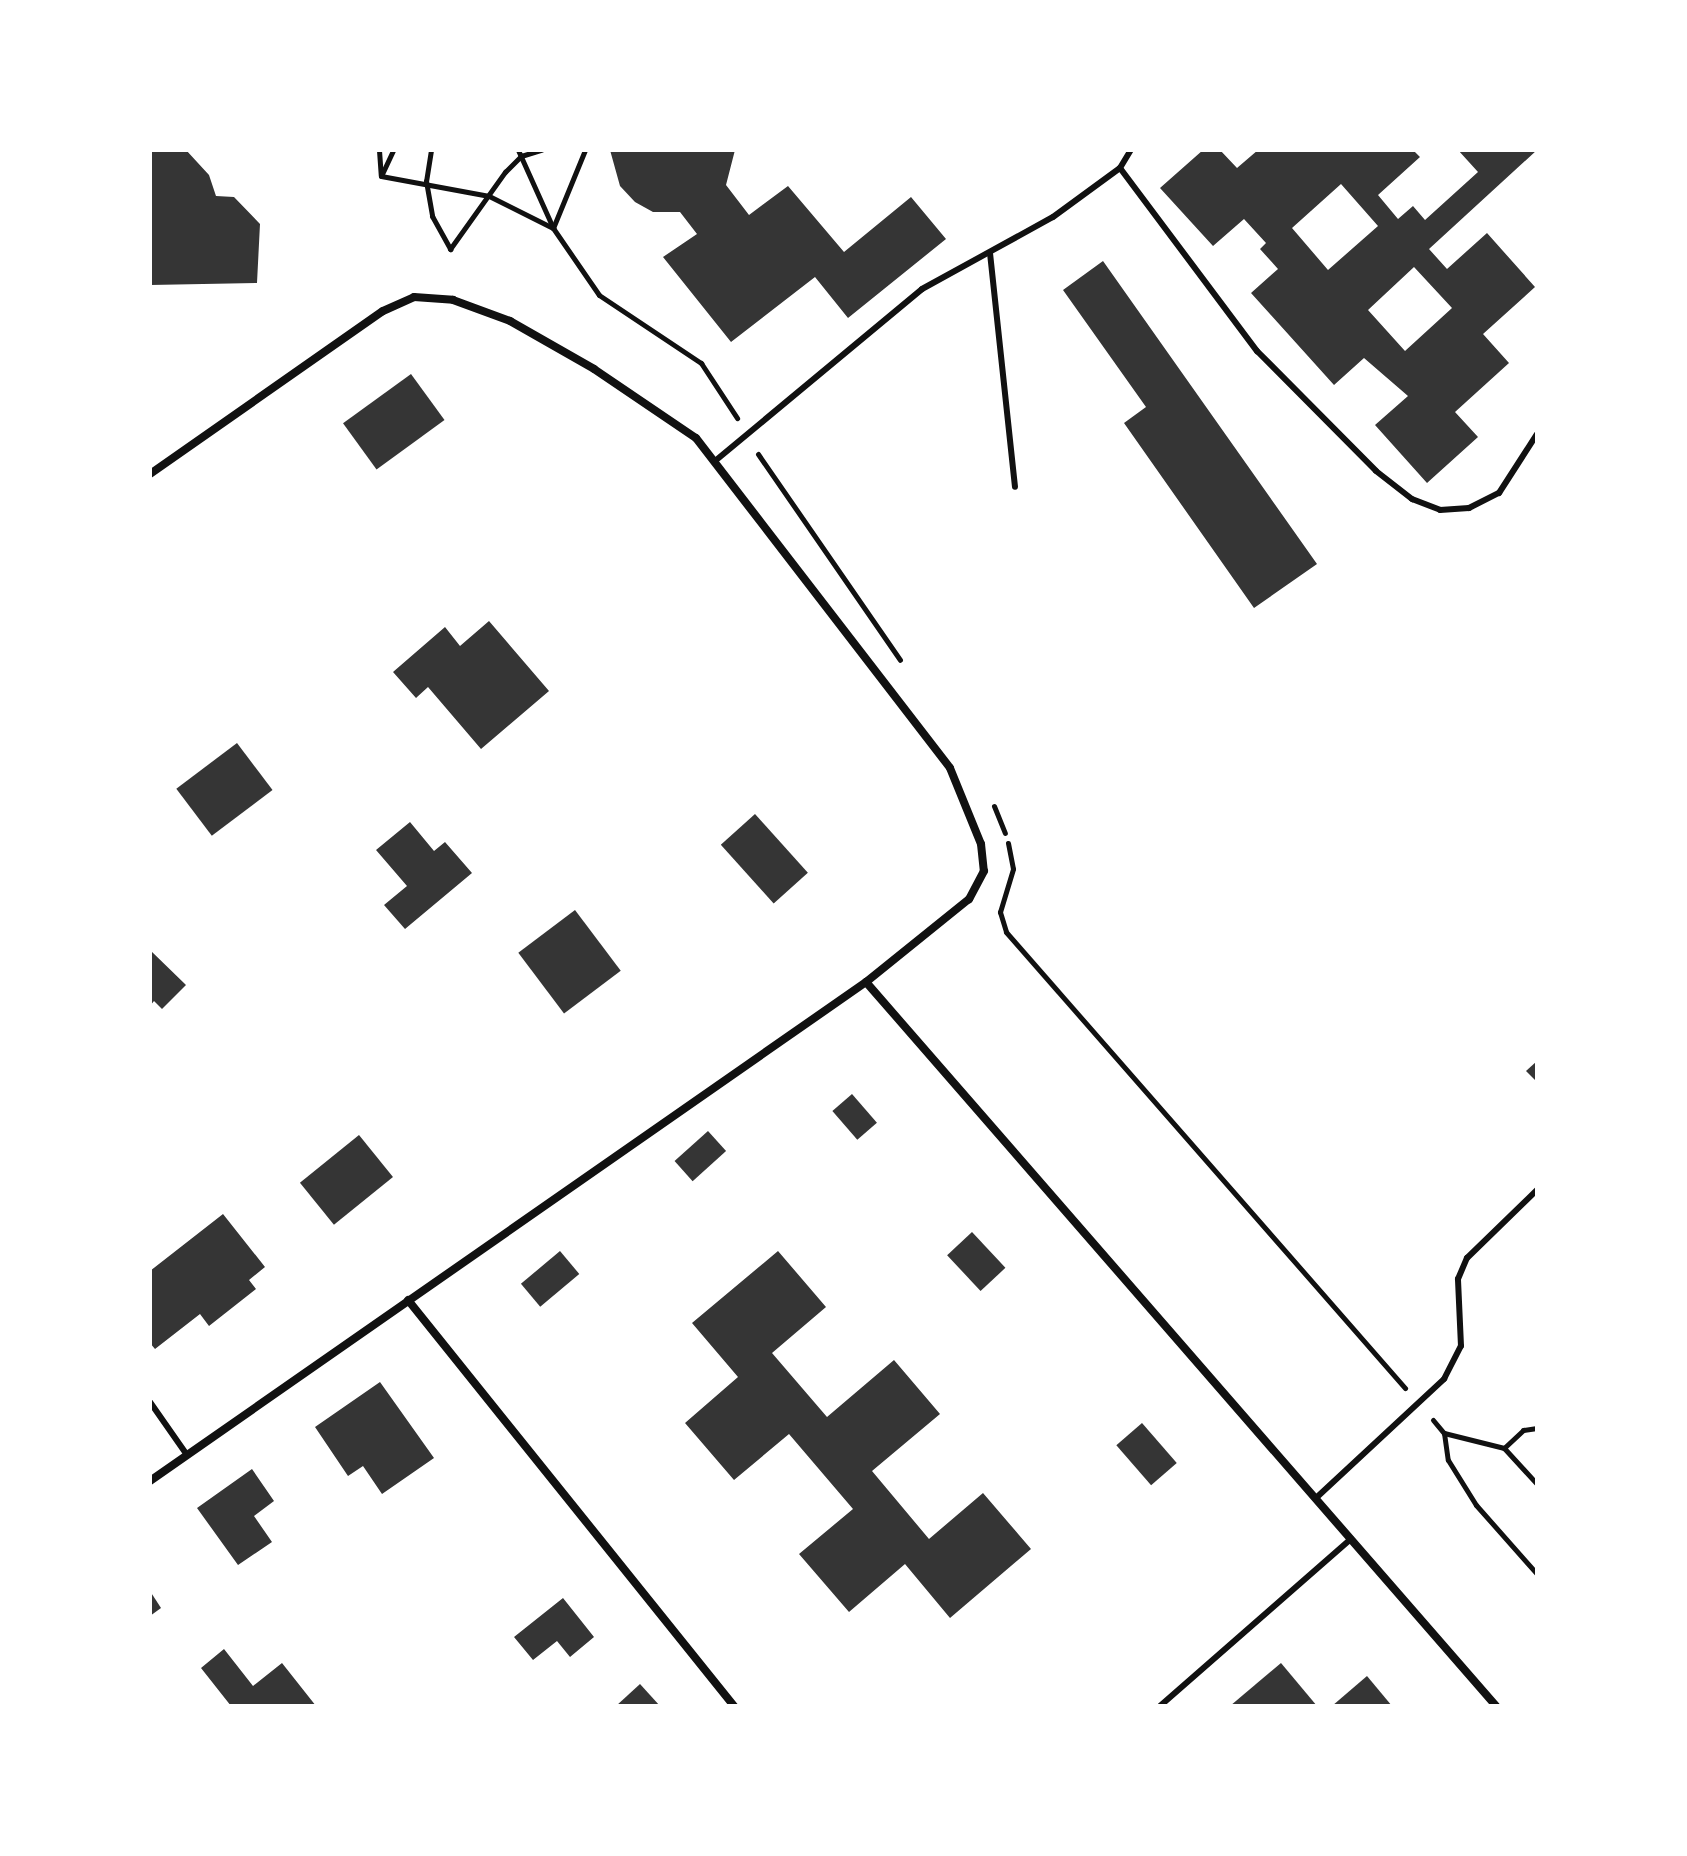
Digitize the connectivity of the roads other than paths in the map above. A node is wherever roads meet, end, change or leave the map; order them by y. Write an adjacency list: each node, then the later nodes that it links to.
1 (1131, 150): 2 (lane)
2 (1120, 168): 3 (lane); 4 (lane)
3 (990, 253): 5 (lane); 7 (lane)
4 (1537, 434)
5 (715, 461): 6 (street); 8 (street)
6 (150, 474)
7 (1015, 487)
8 (866, 982): 10 (street); 14 (street)
9 (1537, 1190): 14 (lane)
10 (408, 1300): 12 (street); 16 (street)
11 (150, 1402): 12 (lane)
12 (187, 1455): 13 (street)
13 (150, 1481)
14 (1316, 1498): 15 (street)
15 (1351, 1539): 17 (lane); 18 (street)
16 (734, 1706)
17 (1160, 1706)
18 (1496, 1706)

